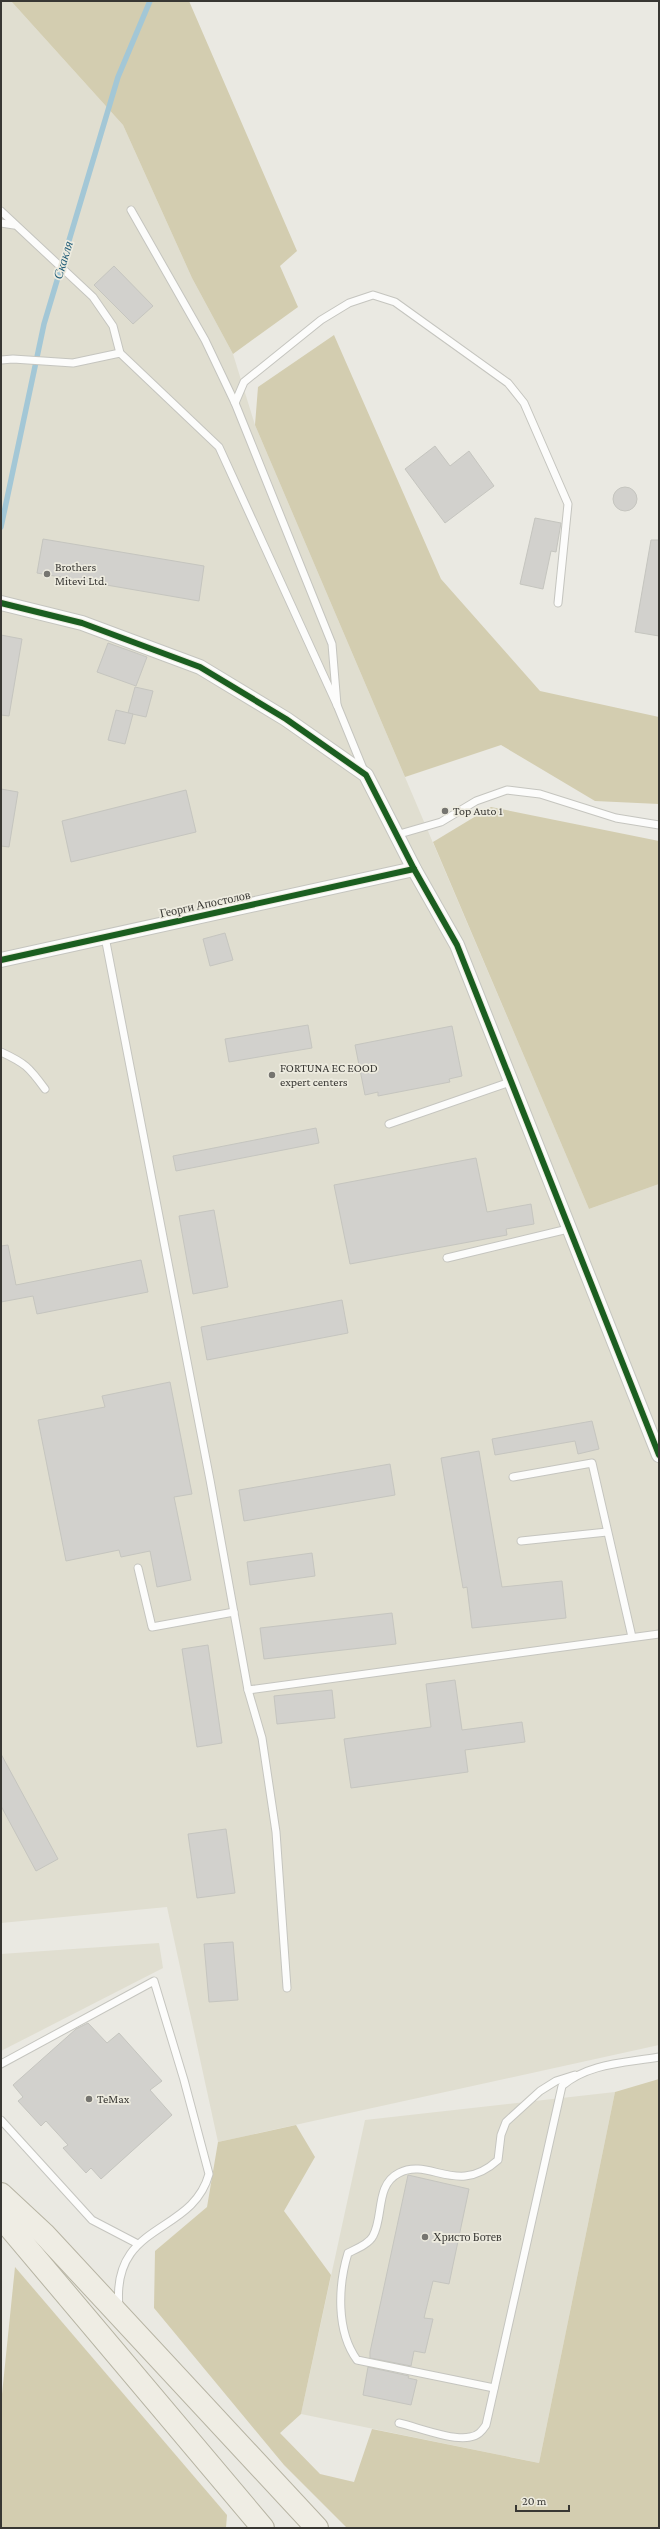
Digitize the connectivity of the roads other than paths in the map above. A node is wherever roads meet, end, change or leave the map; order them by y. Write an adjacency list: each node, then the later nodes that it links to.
1 (131, 210): 7 (lane)
2 (1, 211): 4 (lane)
3 (1, 223): 4 (lane)
4 (14, 225): 5 (lane)
5 (120, 353): 6 (lane); 10 (lane)
6 (1, 360)
7 (234, 403): 9 (lane); 10 (lane)
8 (1, 603): 11 (street)
9 (558, 603)
10 (337, 705): 11 (lane)
11 (366, 775): 13 (street)
12 (659, 825): 13 (lane)
13 (396, 835): 14 (street)
14 (414, 869): 15 (street, Георги Апостолов); 18 (street)
15 (106, 937): 16 (street, Георги Апостолов); 28 (lane)
16 (1, 960)
17 (1, 1052): 19 (lane)
18 (510, 1082): 20 (lane); 21 (street)
19 (46, 1089)
20 (388, 1124)
21 (568, 1229): 22 (lane); 23 (street)
22 (447, 1258)
23 (659, 1455)
24 (513, 1477): 25 (lane)
25 (607, 1532): 26 (lane); 30 (lane)
26 (521, 1541)
27 (138, 1568): 28 (lane)
28 (234, 1612): 31 (lane)
29 (659, 1634): 30 (lane)
30 (632, 1637): 31 (lane)
31 (248, 1690): 32 (lane)
32 (287, 1988)
33 (659, 2057): 35 (lane)
34 (1, 2064): 39 (lane)
35 (575, 2074): 41 (lane); 41 (lane)
36 (1, 2120): 39 (lane)
37 (1, 2194): 40 (main road)
38 (1, 2217): 43 (main road)
39 (138, 2244): 40 (lane)
40 (120, 2318): 44 (main road)
41 (494, 2388): 42 (lane)
42 (399, 2423)
43 (263, 2528)
44 (317, 2528)

